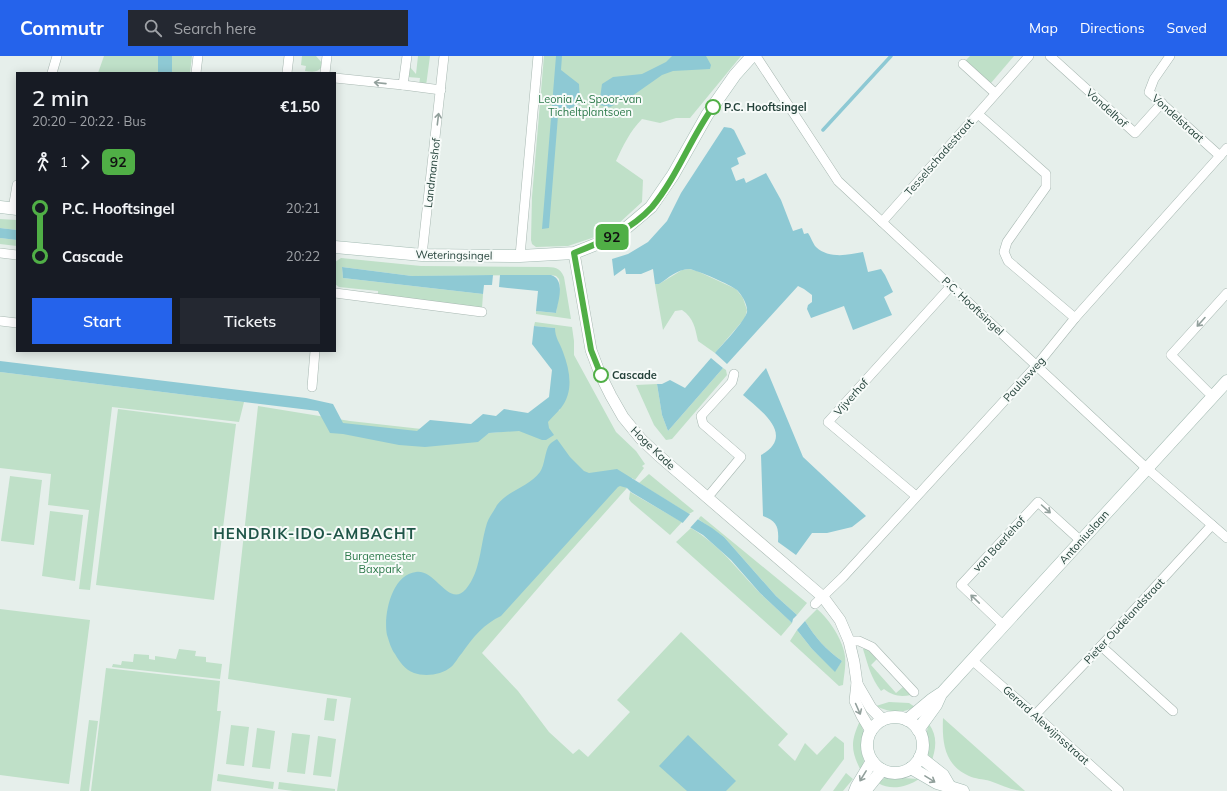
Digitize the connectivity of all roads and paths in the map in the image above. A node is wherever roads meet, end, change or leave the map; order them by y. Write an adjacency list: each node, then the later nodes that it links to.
1 (57, 56): 14 (street)
2 (198, 56): 15 (street)
3 (289, 56): 16 (street)
4 (327, 56): 17 (street)
5 (407, 56): 19 (street)
6 (444, 56): 20 (street, Landmanshof)
7 (538, 56): 35 (street)
8 (752, 56): 32 (main road, Weteringsingel)
9 (756, 56): 29 (street, P.C. Hooftsingel)
10 (1029, 56): 21 (street, Tesselschadestraat)
11 (1050, 56): 22 (street, Vondelhof)
12 (1170, 56): 22 (street, Vondelstraat)
13 (963, 64): 21 (street)
14 (52, 72)
15 (196, 72)
16 (287, 72)
17 (325, 72)
18 (336, 78): 19 (street, one-way to 18)
19 (403, 86): 20 (street)
20 (441, 90): 34 (street, Landmanshof, one-way to 20)
21 (995, 93): 23 (street, Tesselschadestraat)
22 (1162, 103): 25 (street, Vondelstraat)
23 (978, 114): 29 (street, Tesselschadestraat); 40 (street)
24 (1227, 148): 25 (street, Paulusweg)
25 (1220, 156): 40 (street, Paulusweg)
26 (16, 197): 28 (street)
27 (0, 207): 28 (main road)
28 (15, 209)
29 (882, 222): 36 (street, P.C. Hooftsingel)
30 (336, 247): 34 (main road, Weteringsingel)
31 (0, 253): 33 (street)
32 (574, 253): 35 (main road, Weteringsingel); 51 (street, Hoge Kade)
33 (16, 255)
34 (422, 255): 35 (main road, Weteringsingel)
35 (520, 256)
36 (951, 286): 44 (street, P.C. Hooftsingel); 50 (street, Vijverhof)
37 (336, 293): 39 (street)
38 (1227, 293): 48 (street, one-way to 48)
39 (482, 312)
40 (1075, 318): 44 (street, Paulusweg)
41 (0, 321): 42 (street)
42 (16, 323)
43 (315, 352): 47 (street)
44 (1037, 365): 49 (street, P.C. Hooftsingel); 50 (street, Paulusweg)
45 (734, 374): 51 (street)
46 (1227, 381): 48 (main road, Antoniuslaan)
47 (312, 387)
48 (1213, 396): 49 (main road, Antoniuslaan)
49 (1147, 468): 52 (street, P.C. Hooftsingel); 54 (main road, Antoniuslaan)
50 (916, 496): 55 (street, Paulusweg)
51 (707, 498): 55 (street, Hoge Kade)
52 (1212, 526): 53 (street, P.C. Hooftsingel); 58 (street, Pieter Oudelandstraat)
53 (1227, 538)
54 (1081, 541): 56 (main road, Antoniuslaan); 56 (street, van Baerlehof, one-way to 54)
55 (819, 601): 57 (street, Hoge Kade)
56 (1004, 626): 59 (main road, Antoniuslaan)
57 (849, 642): 60 (street, Hoge Kade); 61 (street)
58 (1101, 646): 63 (street); 64 (street, Pieter Oudelandstraat)
59 (972, 660): 62 (main road, Antoniuslaan); 64 (street, Gerard Alewijnsstraat)
60 (857, 683): 65 (street, Hoge Kade); 68 (street, Hoge Kade, one-way to 68)
61 (914, 692)
62 (941, 694): 66 (main road, Antoniuslaan); 67 (main road, Antoniuslaan)
63 (1173, 711)
64 (1035, 715): 77 (street, Gerard Alewijnsstraat)
65 (883, 720): 66 (main road); 68 (main road)
66 (906, 720): 67 (main road)
67 (918, 730): 69 (main road)
68 (871, 732): 70 (main road)
69 (920, 758): 71 (main road); 73 (main road)
70 (872, 761): 72 (main road); 74 (main road, one-way to 74)
71 (911, 768): 72 (main road); 73 (main road, one-way to 73)
72 (882, 770): 75 (main road)
73 (950, 787): 76 (main road)
74 (855, 791)
75 (865, 791)
76 (962, 791)
77 (1119, 791)

